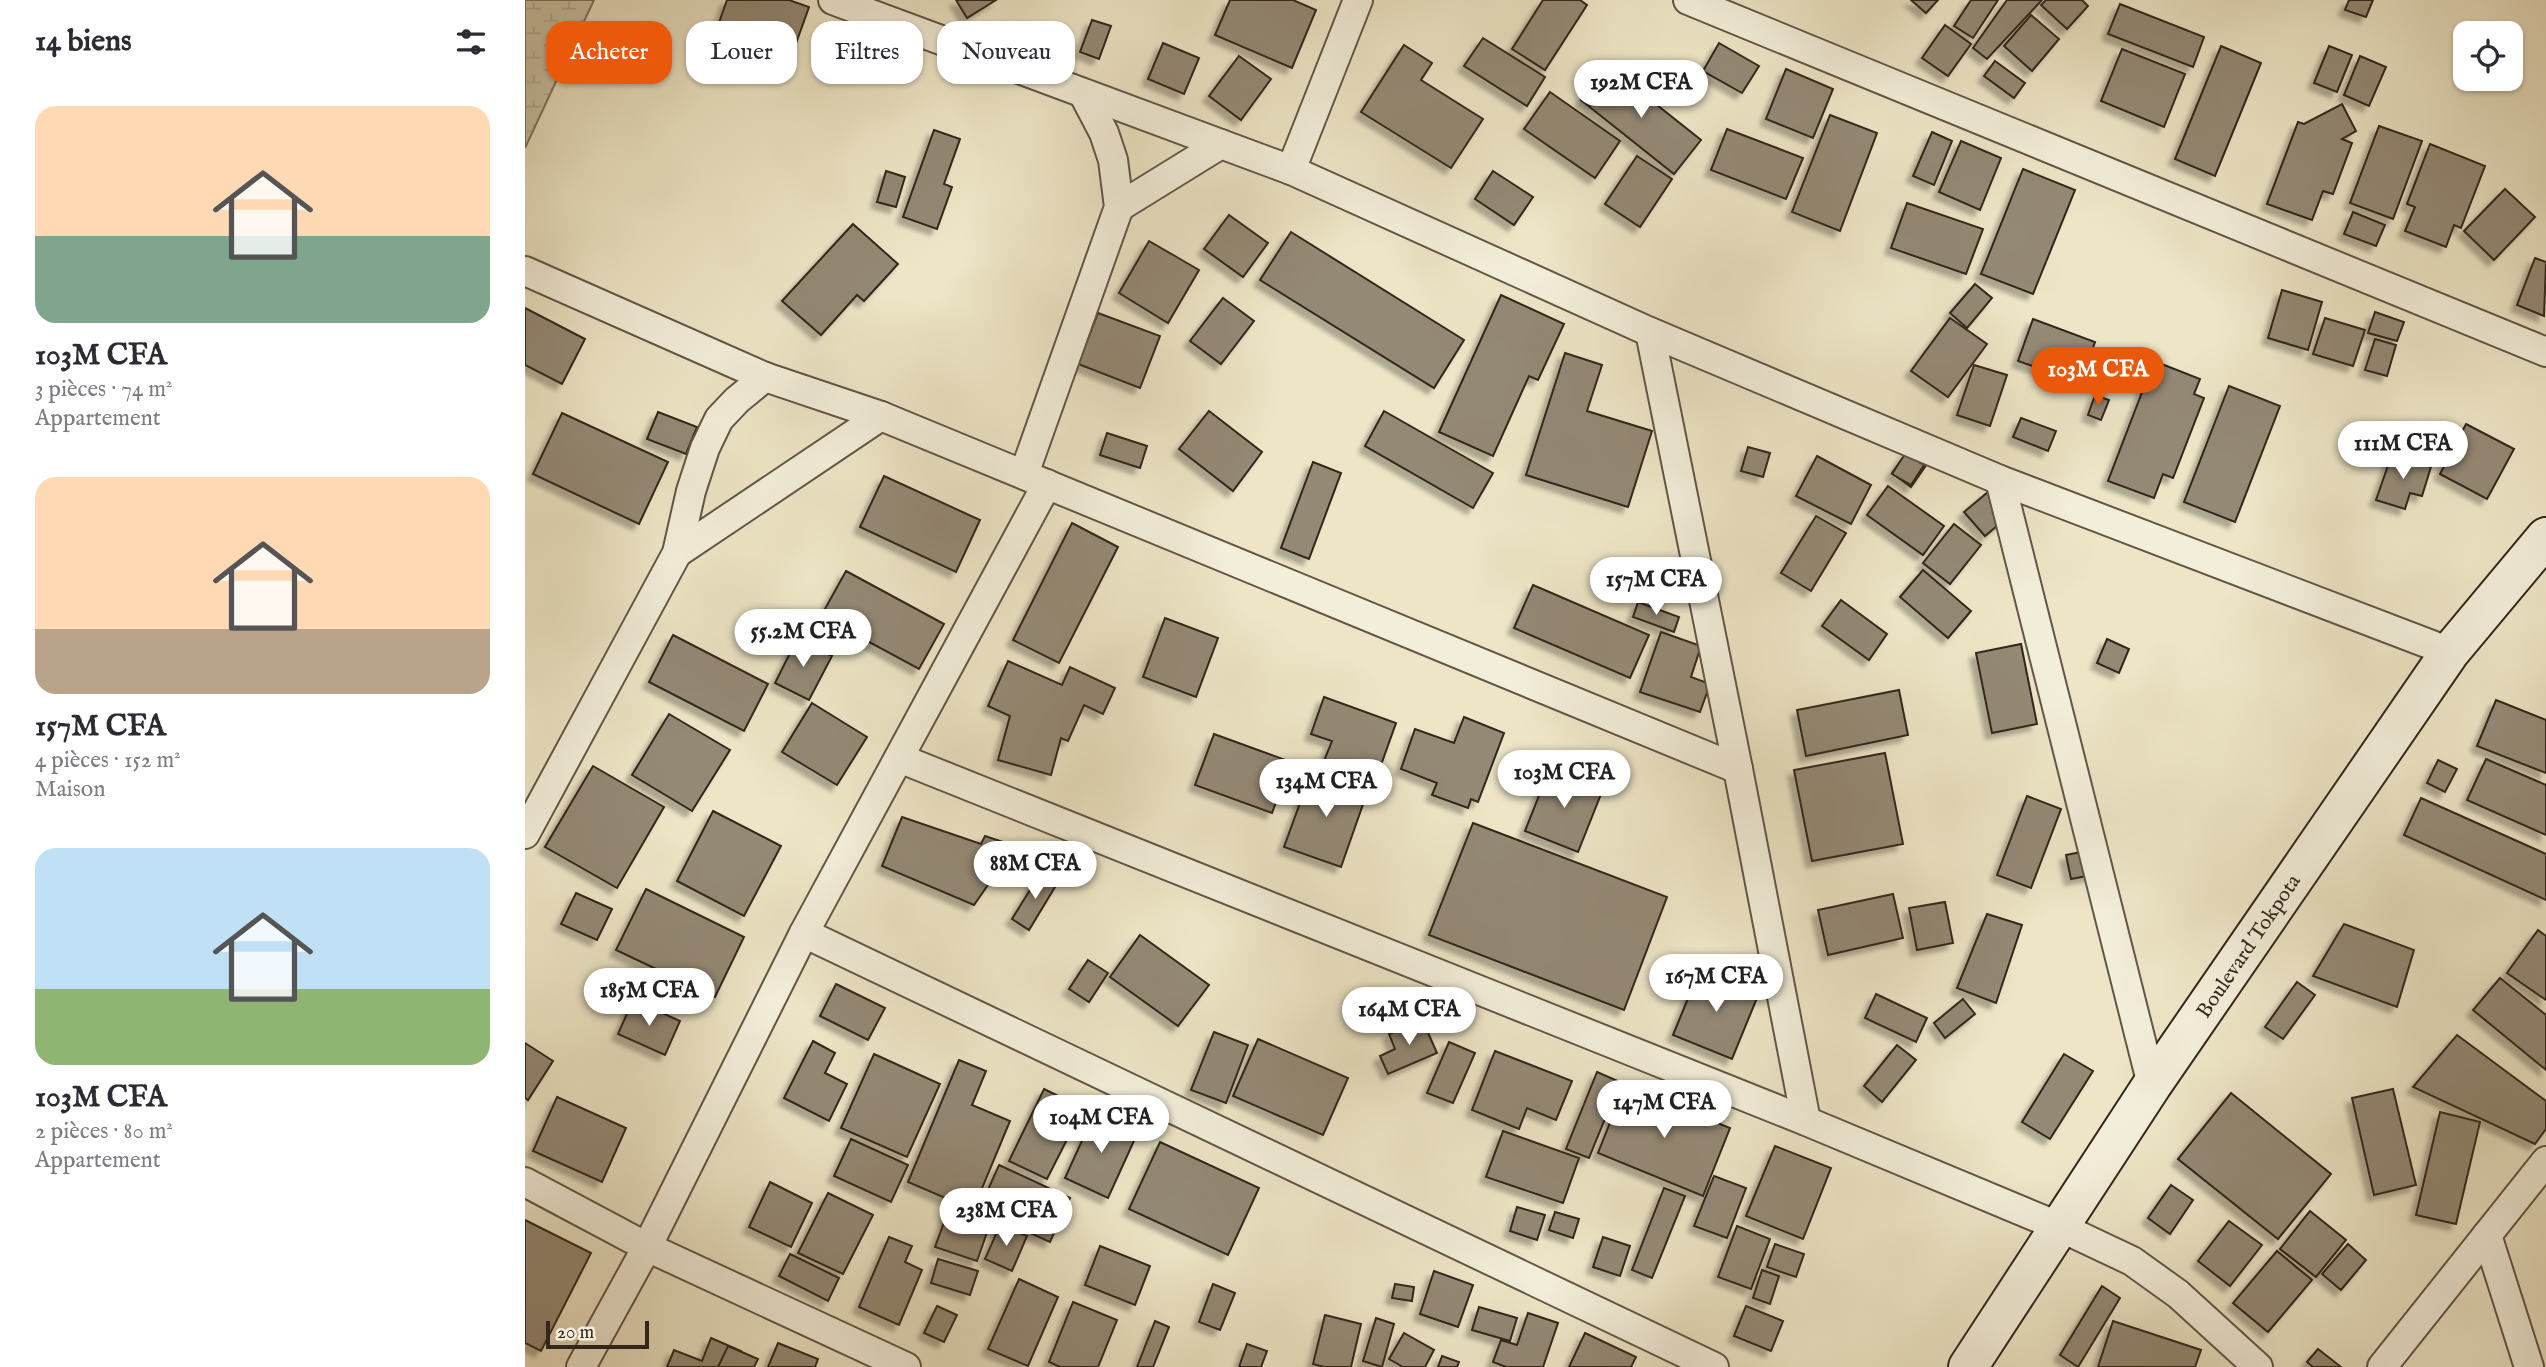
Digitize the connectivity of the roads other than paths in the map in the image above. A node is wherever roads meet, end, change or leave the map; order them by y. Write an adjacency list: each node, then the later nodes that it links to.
1 (833, 0): 4 (street)
2 (1358, 0): 6 (street)
3 (1688, 0): 10 (street)
4 (1083, 93): 5 (street); 7 (street)
5 (1221, 144): 6 (street); 7 (street)
6 (1291, 170): 9 (street)
7 (1119, 207): 13 (street)
8 (525, 271): 11 (street)
9 (1650, 332): 14 (street); 19 (street)
10 (2546, 352)
11 (765, 377): 12 (street); 16 (street)
12 (881, 416): 13 (street); 16 (street)
13 (1036, 479): 18 (street); 19 (street)
14 (2000, 480): 17 (street); 22 (street)
15 (2546, 537): 17 (street, Boulevard Tokpota)
16 (677, 553): 20 (street)
17 (2450, 652): 22 (street, Boulevard Tokpota)
18 (899, 758): 21 (street); 23 (street)
19 (1738, 769): 23 (street)
20 (525, 834)
21 (804, 933): 28 (street); 31 (street)
22 (2153, 1085): 26 (street, Boulevard Tokpota)
23 (1806, 1121): 26 (street)
24 (2546, 1161): 27 (street)
25 (525, 1182): 28 (street)
26 (2060, 1227): 32 (street, Boulevard Tokpota); 33 (street)
27 (2487, 1235): 34 (street); 35 (street)
28 (647, 1247): 29 (street); 30 (street)
29 (581, 1367)
30 (906, 1367)
31 (1714, 1367)
32 (1968, 1367)
33 (2257, 1367)
34 (2382, 1367)
35 (2529, 1367)

